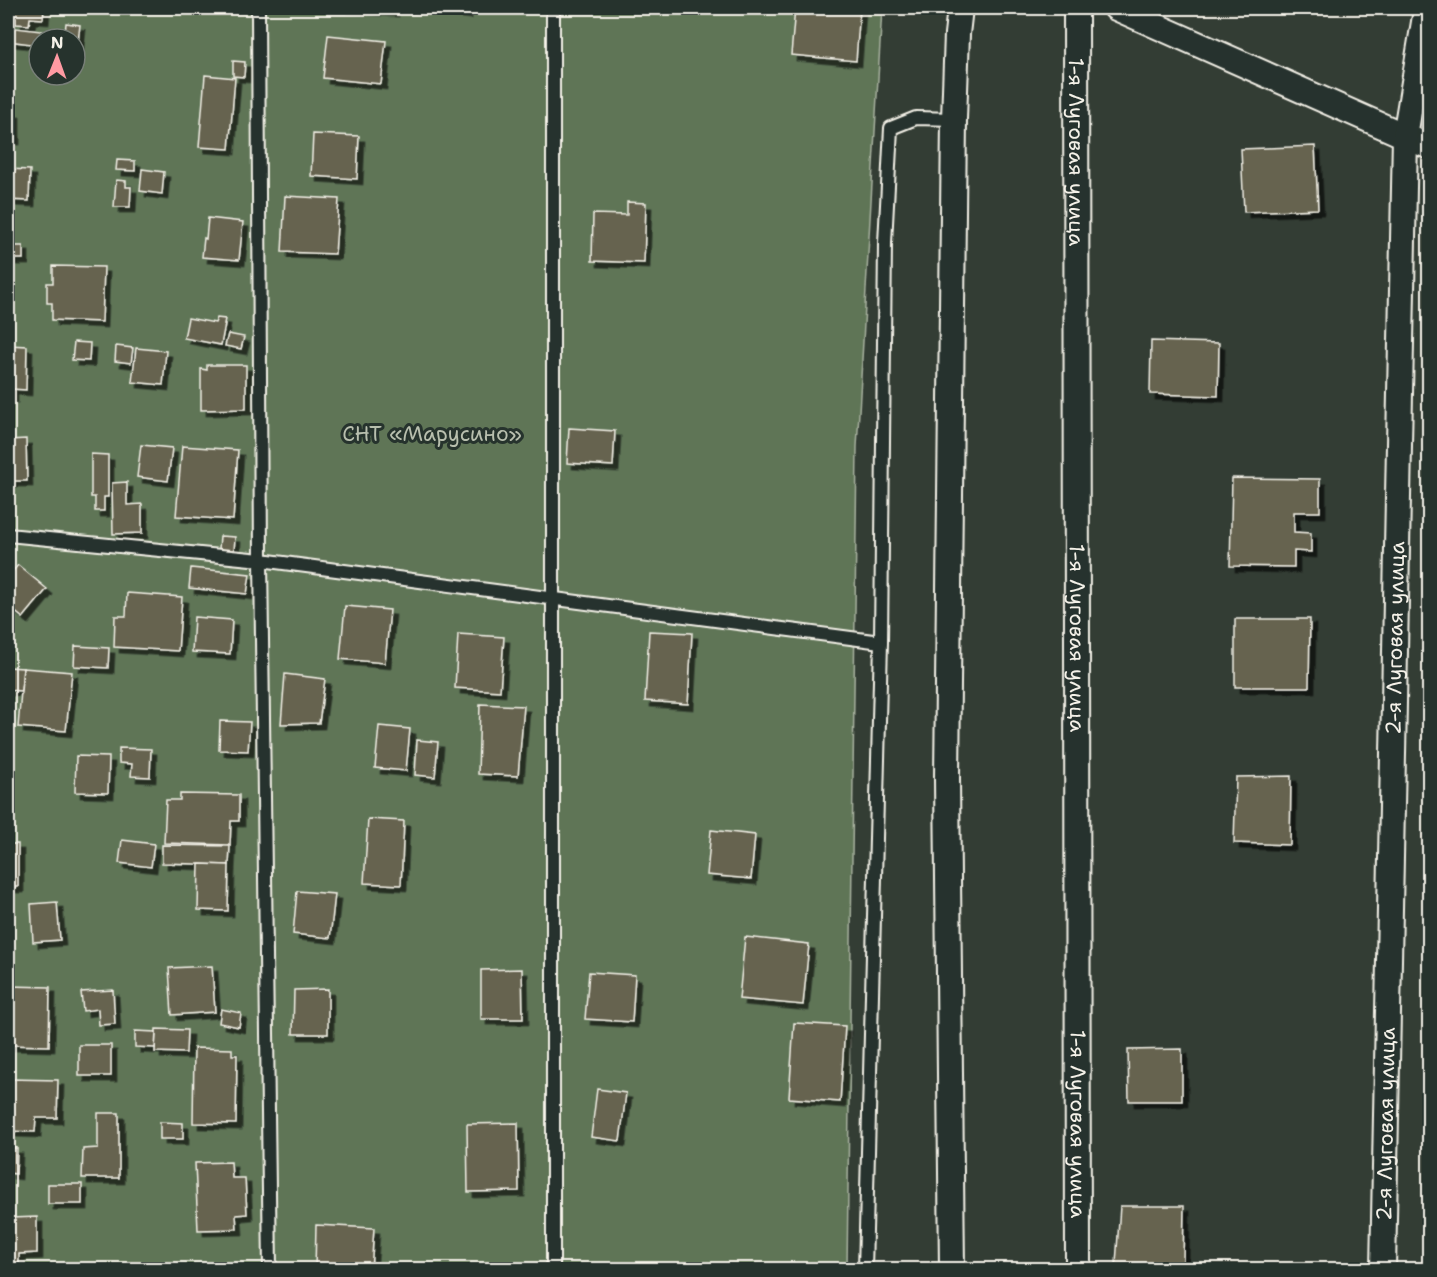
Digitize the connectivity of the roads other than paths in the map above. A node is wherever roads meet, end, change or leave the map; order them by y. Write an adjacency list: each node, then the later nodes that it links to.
1 (258, 8): 11 (lane)
2 (554, 8): 12 (lane)
3 (960, 8): 7 (street)
4 (1076, 8): 18 (street, 1-я Луговая улица)
5 (1116, 8): 8 (street)
6 (1430, 10): 8 (street, 2-я Луговая улица)
7 (954, 119): 13 (lane); 17 (street)
8 (1406, 136): 9 (street); 19 (street, 2-я Луговая улица)
9 (1430, 147)
10 (8, 535): 11 (lane)
11 (261, 560): 12 (lane); 14 (lane)
12 (554, 599): 13 (lane); 15 (lane)
13 (881, 642): 16 (lane)
14 (270, 1269)
15 (553, 1269)
16 (865, 1269)
17 (952, 1269)
18 (1078, 1269)
19 (1383, 1269)

